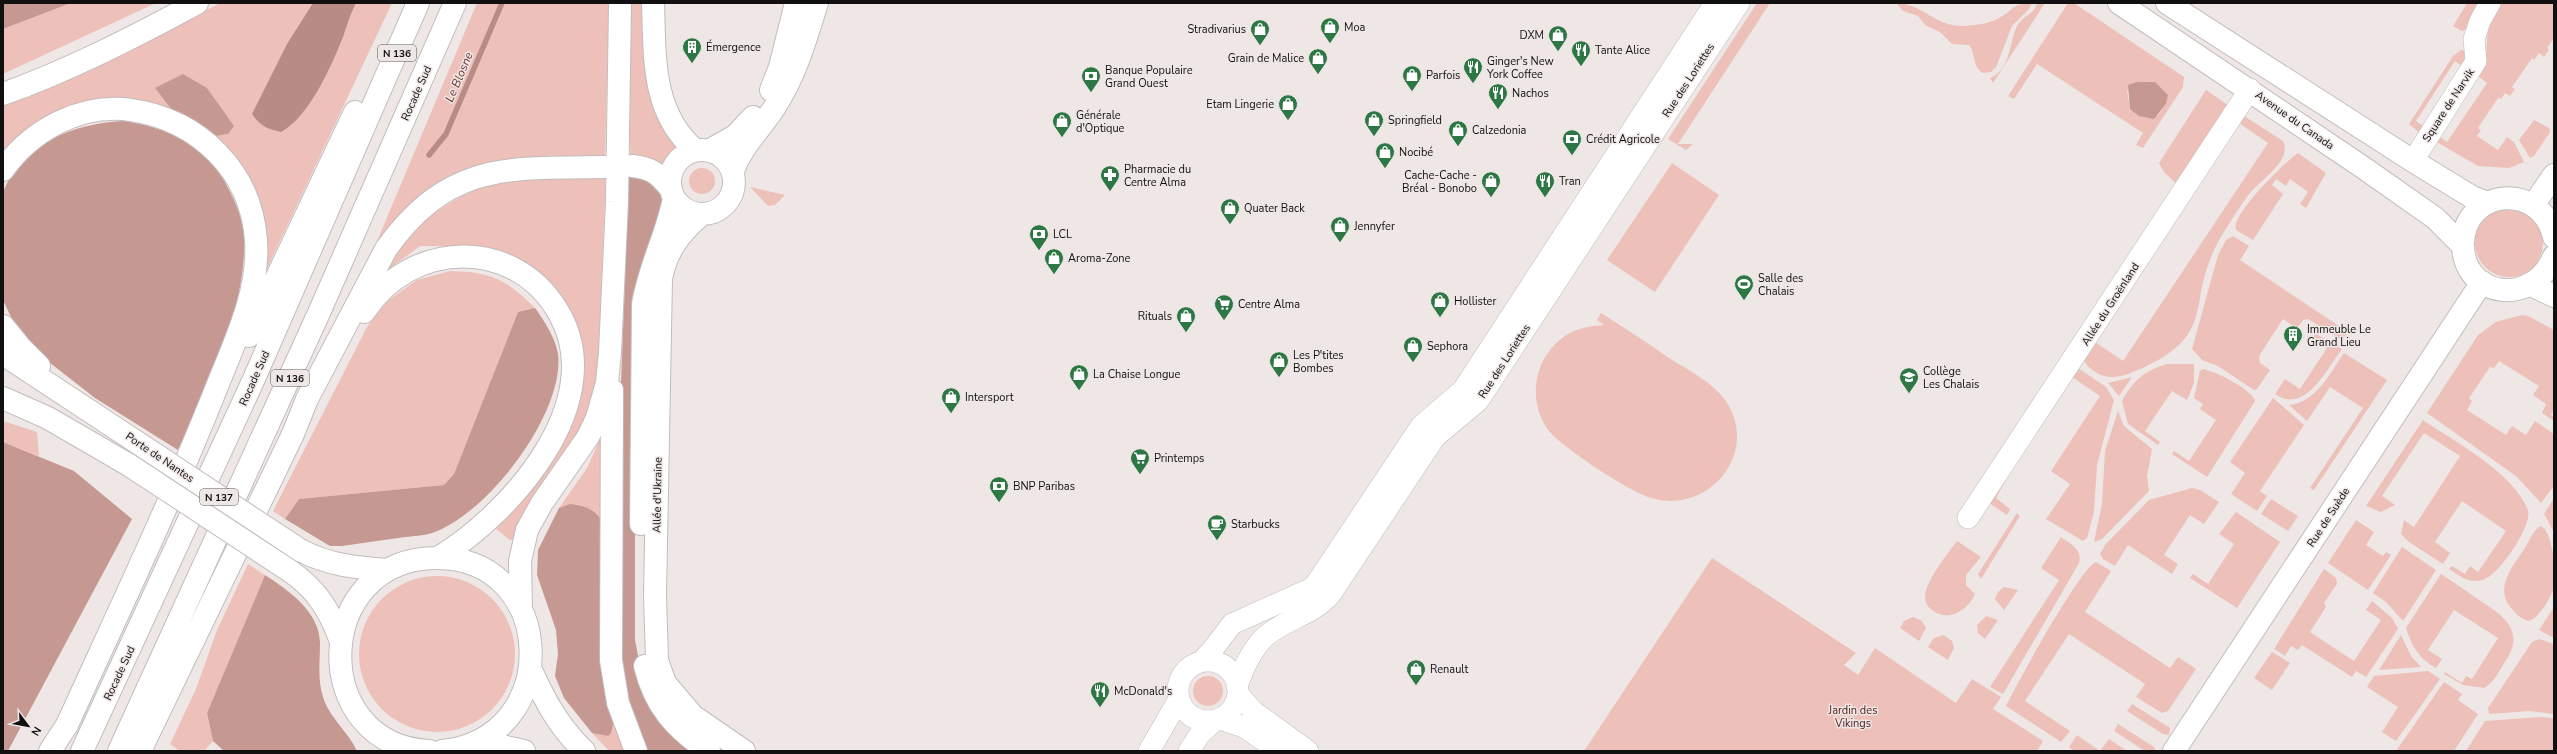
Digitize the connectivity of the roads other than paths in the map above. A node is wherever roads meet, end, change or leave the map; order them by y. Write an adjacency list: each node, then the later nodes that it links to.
1 (197, 3): 14 (main road)
2 (418, 3): 15 (main road, Rocade Sud / N 136)
3 (455, 3): 58 (main road, Rocade Sud / N 136)
4 (620, 3): 34 (main road)
5 (653, 3): 16 (main road)
6 (796, 3): 16 (main road)
7 (817, 3): 21 (main road)
8 (1715, 3): 47 (street, Rue des Loriettes)
9 (1739, 3): 49 (street, Rue des Loriettes)
10 (2119, 3): 13 (main road, Avenue du Canada)
11 (2490, 3): 17 (street, Square de Narvik)
12 (2179, 6): 17 (main road)
13 (2250, 89): 28 (main road, Avenue du Canada); 42 (street, Allée du Groënland)
14 (3, 94)
15 (375, 102): 40 (main road); 57 (main road, Rocade Sud / N 136)
16 (702, 150): 21 (main road); 23 (main road, Allée d'Ukraine)
17 (2413, 161): 24 (main road)
18 (632, 166): 23 (main road)
19 (604, 167): 39 (main road)
20 (3, 170): 40 (main road)
21 (733, 171): 26 (main road, Allée d'Ukraine)
22 (2554, 175): 25 (main road)
23 (672, 193): 26 (main road); 64 (main road, Allée d'Ukraine)
24 (2488, 203): 25 (main road); 28 (main road)
25 (2534, 204): 27 (main road)
26 (701, 215): 65 (main road, Allée d'Ukraine)
27 (2554, 237)
28 (2463, 246): 30 (main road)
29 (2554, 256): 31 (main road)
30 (2482, 282): 31 (main road); 70 (main road, Rue de Suède)
31 (2531, 285): 32 (main road)
32 (2554, 296)
33 (3, 326): 37 (main road)
34 (610, 352): 45 (main road); 63 (main road)
35 (3, 354): 37 (main road, Porte de Nantes / N 137)
36 (3, 398): 41 (main road, N 137)
37 (84, 407): 44 (main road, Porte de Nantes / N 137, bridge)
38 (3, 408): 41 (main road)
39 (293, 434): 43 (main road); 59 (main road)
40 (190, 453): 52 (main road)
41 (126, 462): 46 (main road, N 137, bridge)
42 (1968, 518)
43 (438, 558): 44 (main road); 45 (main road)
44 (388, 570): 46 (main road)
45 (521, 609): 48 (main road)
46 (340, 639): 54 (main road)
47 (1201, 662): 49 (street); 50 (street)
48 (531, 670): 53 (main road); 62 (main road)
49 (1237, 690): 51 (street); 69 (street)
50 (1178, 701): 51 (street); 66 (street)
51 (1217, 720): 67 (street); 68 (street)
52 (67, 725): 55 (main road); 56 (main road)
53 (479, 741): 60 (main road); 61 (main road)
54 (413, 750)
55 (50, 751)
56 (61, 751)
57 (82, 751)
58 (119, 751)
59 (140, 751)
60 (442, 751)
61 (524, 751)
62 (584, 751)
63 (636, 751)
64 (709, 751)
65 (744, 751)
66 (1149, 751)
67 (1189, 751)
68 (1279, 751)
69 (1308, 751)
70 (2174, 751)

